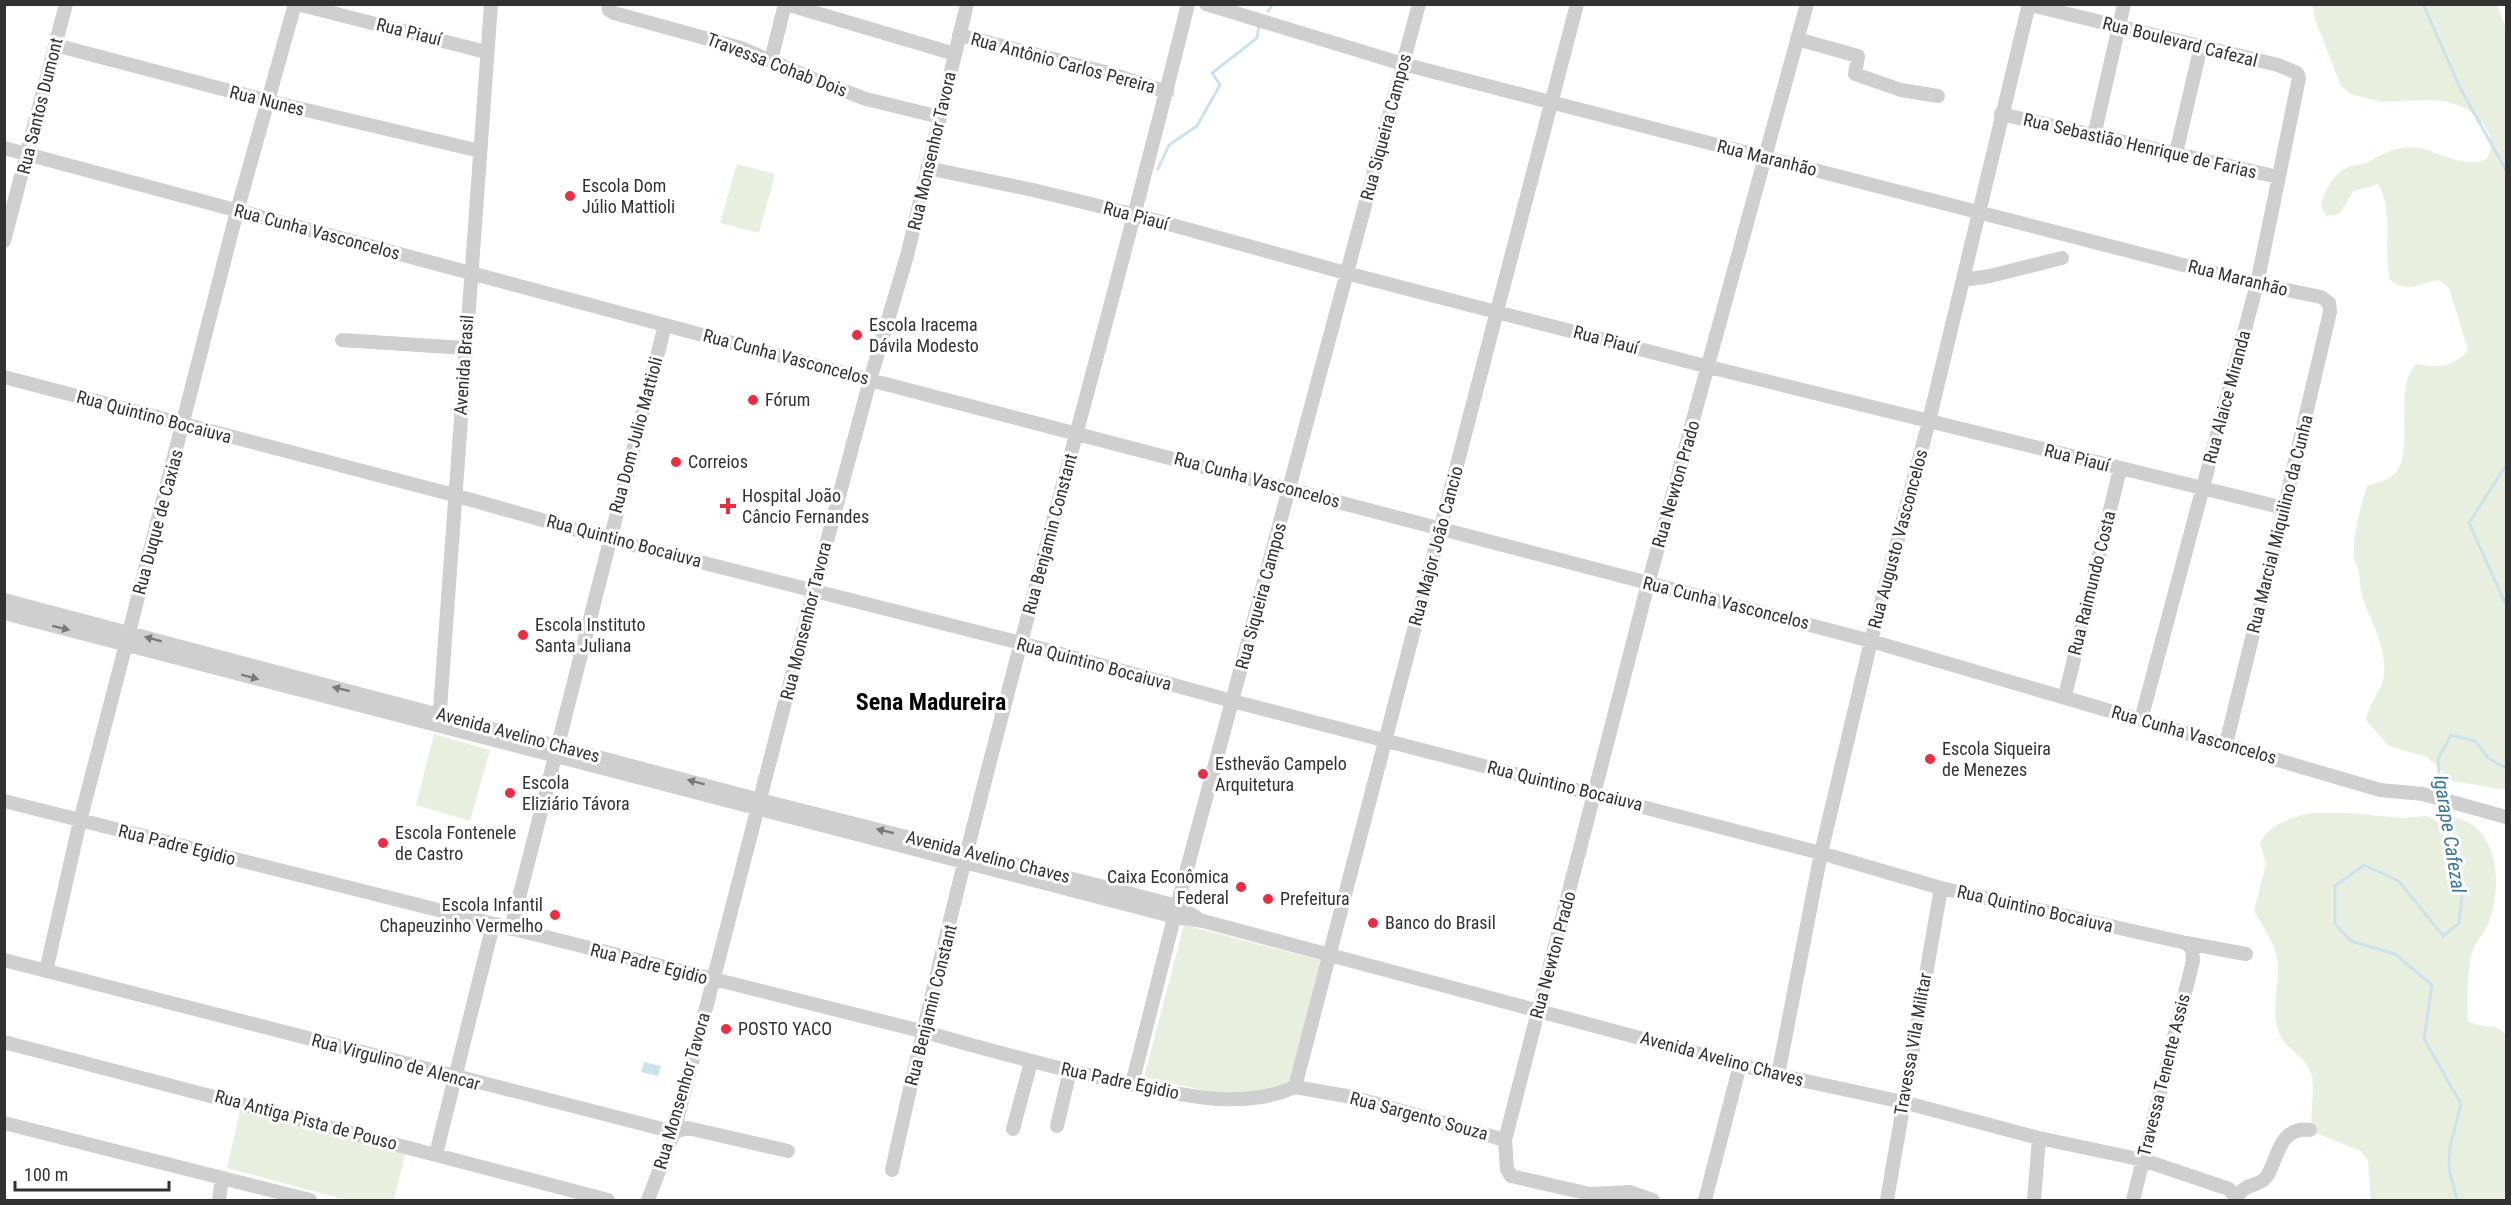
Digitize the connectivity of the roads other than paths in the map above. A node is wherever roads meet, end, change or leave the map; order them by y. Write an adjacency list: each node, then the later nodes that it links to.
1 (66, 4): 17 (street, Rua Santos Dumont)
2 (296, 4): 19 (street, Rua Piauí); 26 (street, Rua Duque de Caxias)
3 (491, 4): 19 (street, Avenida Brasil)
4 (786, 4): 20 (street); 21 (street)
5 (967, 4): 15 (street, Rua Monsenhor Tavora)
6 (1188, 4): 24 (street, Rua Benjamin Constant)
7 (1206, 4): 22 (street, Rua Maranhão)
8 (1419, 4): 22 (street, Rua Siqueira Campos)
9 (1577, 4): 27 (street, Rua Major João Cancio)
10 (1807, 4): 16 (street, Rua Newton Prado)
11 (2124, 4): 14 (street)
12 (2028, 5): 14 (street, Rua Boulevard Cafezal); 28 (street, Rua Augusto Vasconcelos)
13 (611, 9): 21 (street, Travessa Cohab Dois)
14 (2119, 28): 18 (street, Rua Boulevard Cafezal); 30 (street)
15 (959, 35): 20 (street, Rua Monsenhor Tavora); 24 (street, Rua Antônio Carlos Pereira)
16 (1797, 39): 25 (street); 35 (street, Rua Newton Prado)
17 (55, 45): 26 (street, Rua Nunes); 34 (street, Rua Santos Dumont)
18 (2201, 46): 23 (street, Rua Boulevard Cafezal); 33 (street)
19 (486, 52): 32 (street, Avenida Brasil)
20 (955, 54): 29 (street, Rua Monsenhor Tavora)
21 (771, 60): 29 (street, Travessa Cohab Dois)
22 (1403, 64): 27 (street, Rua Maranhão); 43 (street, Rua Siqueira Campos)
23 (2296, 73): 37 (street, Rua Alaice Miranda)
24 (1167, 92): 40 (street, Rua Benjamin Constant)
25 (1938, 96)
26 (268, 101): 32 (street, Rua Nunes); 38 (street, Rua Duque de Caxias)
27 (1552, 102): 35 (street, Rua Maranhão); 48 (street, Rua Major João Cancio)
28 (2001, 114): 30 (street, Rua Sebastião Henrique de Farias); 39 (street, Rua Augusto Vasconcelos)
29 (940, 117): 36 (street, Rua Monsenhor Tavora)
30 (2094, 136): 33 (street, Rua Sebastião Henrique de Farias)
31 (4, 148): 34 (street, Rua Cunha Vasconcelos)
32 (480, 151): 44 (street, Avenida Brasil)
33 (2176, 153): 37 (street, Rua Sebastião Henrique de Farias)
34 (28, 154): 38 (street, Rua Cunha Vasconcelos); 41 (street, Rua Santos Dumont)
35 (1764, 157): 39 (street, Rua Maranhão); 52 (street, Rua Newton Prado)
36 (927, 168): 40 (street, Rua Piauí); 54 (street, Rua Monsenhor Tavora)
37 (2278, 177): 46 (street, Rua Alaice Miranda)
38 (237, 211): 44 (street, Rua Cunha Vasconcelos); 56 (street, Rua Duque de Caxias)
39 (1979, 212): 45 (street, Rua Augusto Vasconcelos); 46 (street, Rua Maranhão)
40 (1136, 215): 43 (street, Rua Piauí); 57 (street, Rua Benjamin Constant)
41 (4, 242)
42 (2062, 258): 45 (street)
43 (1346, 273): 48 (street, Rua Piauí); 59 (street, Rua Siqueira Campos)
44 (471, 274): 49 (street, Rua Cunha Vasconcelos); 51 (street, Avenida Brasil)
45 (1963, 280): 55 (street, Rua Augusto Vasconcelos)
46 (2257, 284): 47 (street, Rua Maranhão); 60 (street, Rua Alaice Miranda)
47 (2329, 303): 62 (street, Rua Marcial Miquilino da Cunha)
48 (1497, 311): 52 (street, Rua Piauí); 63 (street, Rua Major João Cancio)
49 (665, 325): 54 (street, Rua Cunha Vasconcelos); 64 (street, Rua Dom Julio Mattioli)
50 (342, 340): 51 (street)
51 (465, 348): 61 (street, Avenida Brasil)
52 (1709, 367): 55 (street, Rua Piauí); 65 (street, Rua Newton Prado)
53 (4, 376): 56 (street, Rua Quintino Bocaiuva)
54 (870, 380): 57 (street, Rua Cunha Vasconcelos); 66 (street, Rua Monsenhor Tavora)
55 (1929, 421): 58 (street, Rua Piauí); 70 (street, Rua Augusto Vasconcelos)
56 (184, 425): 61 (street, Rua Quintino Bocaiuva); 69 (street, Rua Duque de Caxias)
57 (1076, 433): 59 (street, Rua Cunha Vasconcelos); 71 (street, Rua Benjamin Constant)
58 (2120, 469): 60 (street, Rua Piauí); 72 (street, Rua Raimundo Costa)
59 (1290, 488): 63 (street, Rua Cunha Vasconcelos); 73 (street, Rua Siqueira Campos)
60 (2203, 489): 62 (street, Rua Piauí); 75 (street, Rua Alaice Miranda)
61 (454, 495): 64 (street, Rua Quintino Bocaiuva); 74 (street, Avenida Brasil)
62 (2284, 508): 77 (street, Rua Marcial Miquilino da Cunha)
63 (1442, 529): 65 (street, Rua Cunha Vasconcelos); 76 (street, Rua Major João Cancio)
64 (609, 539): 66 (street, Rua Quintino Bocaiuva); 78 (street, Rua Dom Julio Mattioli)
65 (1648, 584): 70 (street, Rua Cunha Vasconcelos); 79 (street, Rua Newton Prado)
66 (814, 590): 71 (street, Rua Quintino Bocaiuva); 81 (street, Rua Monsenhor Tavora)
67 (4, 600): 69 (street, Avenida Avelino Chaves)
68 (4, 613): 69 (street, Avenida Avelino Chaves, one-way to 69)
69 (127, 638): 74 (street, Avenida Avelino Chaves); 83 (street, Rua Duque de Caxias)
70 (1871, 641): 72 (street, Rua Cunha Vasconcelos); 84 (street, Rua Augusto Vasconcelos)
71 (1021, 643): 73 (street, Rua Quintino Bocaiuva); 85 (street, Rua Benjamin Constant)
72 (2065, 696): 75 (street, Rua Cunha Vasconcelos)
73 (1232, 701): 76 (street, Rua Quintino Bocaiuva); 87 (street, Rua Siqueira Campos)
74 (440, 720): 78 (street, Avenida Avelino Chaves)
75 (2142, 720): 77 (street, Rua Cunha Vasconcelos)
76 (1384, 740): 79 (street, Rua Quintino Bocaiuva); 92 (street, Rua Major João Cancio)
77 (2226, 744): 82 (street, Rua Cunha Vasconcelos)
78 (558, 752): 81 (street, Avenida Avelino Chaves); 89 (street, Rua Dom Julio Mattioli)
79 (1596, 793): 84 (street, Rua Quintino Bocaiuva); 96 (street, Rua Newton Prado)
80 (4, 801): 83 (street, Rua Padre Egidio)
81 (759, 805): 85 (street, Avenida Avelino Chaves); 95 (street, Rua Monsenhor Tavora)
82 (2506, 817)
83 (80, 821): 88 (street, Rua Padre Egidio); 94 (street, Rua Duque de Caxias)
84 (1821, 853): 86 (street, Rua Quintino Bocaiuva); 102 (street, Rua Augusto Vasconcelos)
85 (966, 857): 87 (street, Avenida Avelino Chaves); 97 (street, Rua Benjamin Constant)
86 (1941, 888): 90 (street, Rua Quintino Bocaiuva); 106 (street, Travessa Vila Militar)
87 (1176, 911): 92 (street, Avenida Avelino Chaves); 104 (street, Rua Siqueira Campos)
88 (493, 925): 89 (street, Rua Padre Egidio); 103 (street)
89 (511, 929): 95 (street, Rua Padre Egidio)
90 (2189, 946): 91 (street, Rua Quintino Bocaiuva); 116 (street, Travessa Tenente Assis)
91 (2246, 954)
92 (1330, 955): 96 (street, Avenida Avelino Chaves); 105 (street, Rua Major João Cancio)
93 (4, 960): 94 (street, Rua Virgulino de Alencar)
94 (46, 970): 103 (street, Rua Virgulino de Alencar)
95 (713, 980): 97 (street, Rua Padre Egidio); 111 (street, Rua Monsenhor Tavora)
96 (1539, 1011): 100 (street, Avenida Avelino Chaves); 113 (street, Rua Newton Prado)
97 (925, 1032): 99 (street, Rua Padre Egidio); 117 (street, Rua Benjamin Constant)
98 (4, 1042): 115 (street, Rua Antiga Pista de Pouso)
99 (1031, 1062): 101 (street, Rua Padre Egidio); 109 (street)
100 (1740, 1065): 102 (street, Avenida Avelino Chaves); 125 (street)
101 (1070, 1071): 104 (street, Rua Padre Egidio); 108 (street)
102 (1778, 1075): 106 (street, Avenida Avelino Chaves)
103 (454, 1078): 111 (street, Rua Virgulino de Alencar); 115 (street)
104 (1132, 1084): 105 (street, Rua Padre Egidio)
105 (1295, 1087): 113 (street, Rua Sargento Souza)
106 (1903, 1102): 112 (street, Avenida Avelino Chaves); 126 (street, Travessa Vila Militar)
107 (4, 1123): 118 (street)
108 (1057, 1126)
109 (1013, 1129)
110 (2310, 1130): 119 (street)
111 (674, 1132): 114 (street, Rua Virgulino de Alencar); 123 (street, Rua Monsenhor Tavora)
112 (2039, 1138): 116 (street, Avenida Avelino Chaves); 127 (street)
113 (1505, 1140): 124 (street, Rua Sargento Souza)
114 (788, 1151)
115 (436, 1154): 122 (street, Rua Antiga Pista de Pouso)
116 (2142, 1160): 119 (street, Avenida Avelino Chaves); 128 (street, Travessa Tenente Assis)
117 (892, 1170)
118 (222, 1179): 120 (street); 121 (street)
119 (2236, 1199)
120 (219, 1200)
121 (310, 1200)
122 (608, 1200)
123 (648, 1200)
124 (1653, 1200)
125 (1705, 1200)
126 (1887, 1200)
127 (2034, 1200)
128 (2133, 1200)

